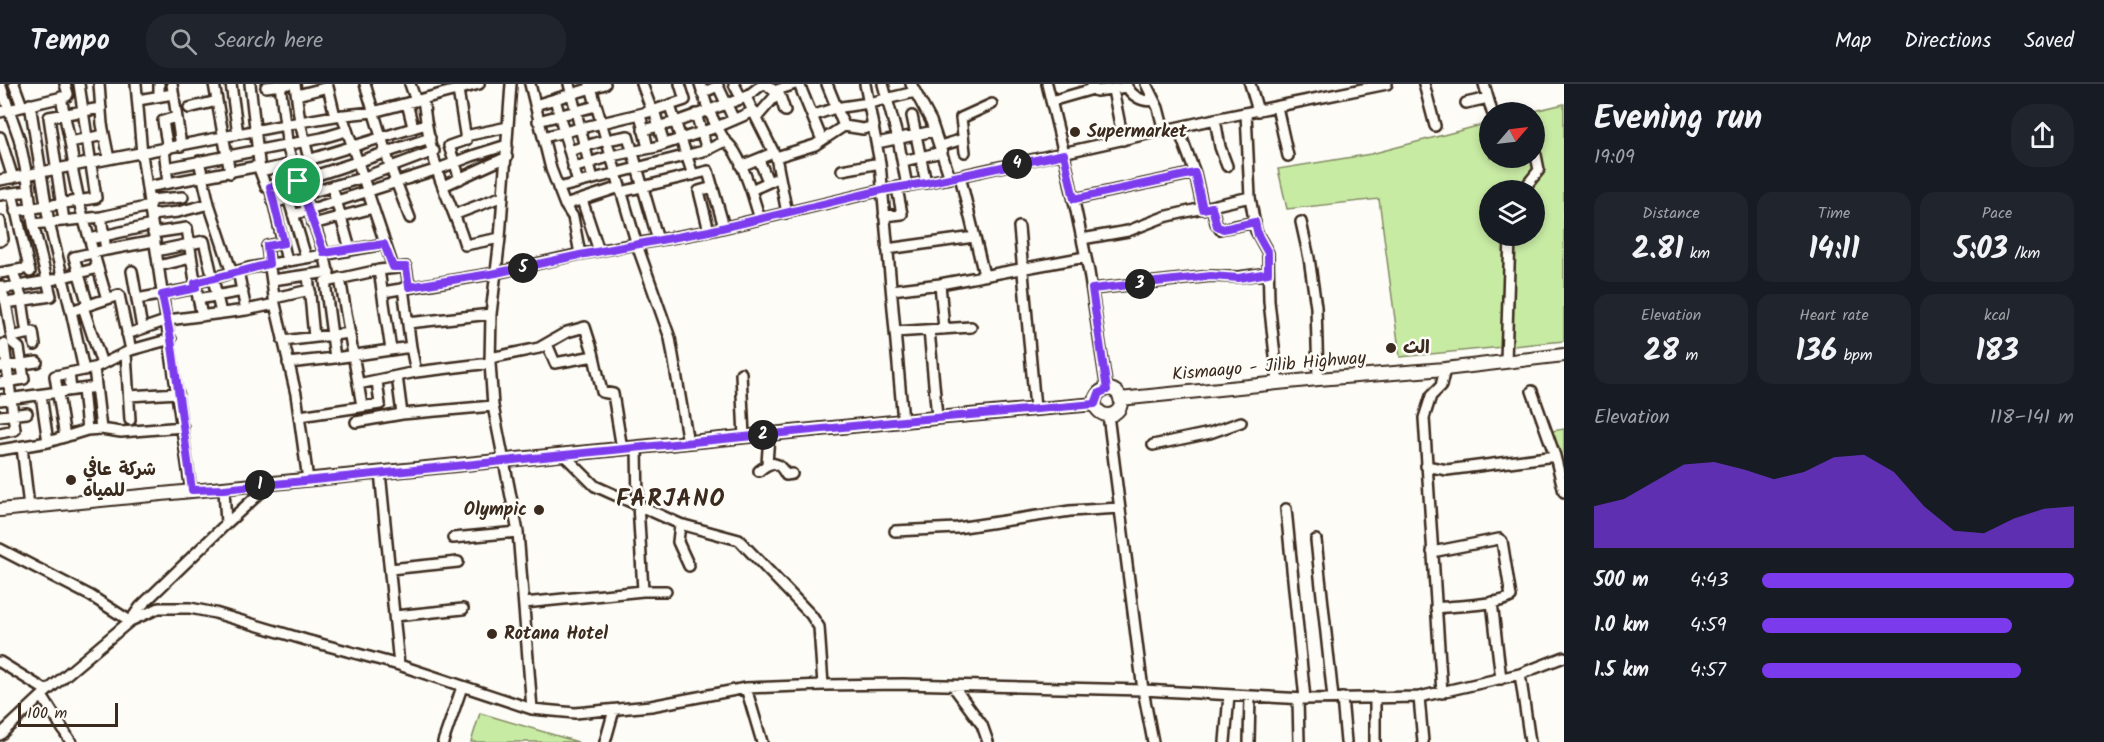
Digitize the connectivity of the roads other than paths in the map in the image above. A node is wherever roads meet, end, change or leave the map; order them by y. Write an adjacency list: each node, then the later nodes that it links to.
1 (14, 84): 65 (street)
2 (65, 84): 50 (street)
3 (79, 84): 76 (street)
4 (99, 84): 71 (street)
5 (136, 84): 56 (street)
6 (159, 84): 49 (street)
7 (172, 84): 46 (street)
8 (214, 84): 58 (street)
9 (231, 84): 125 (street)
10 (250, 84): 116 (street)
11 (283, 84): 36 (street); 104 (street)
12 (295, 84): 48 (street)
13 (365, 84): 80 (street)
14 (410, 84): 59 (street)
15 (479, 84): 44 (street)
16 (511, 84): 112 (street)
17 (531, 84): 66 (street)
18 (605, 84): 35 (street)
19 (642, 84): 77 (street)
20 (680, 84): 69 (street)
21 (734, 84): 51 (street)
22 (797, 84): 40 (street); 90 (street)
23 (827, 84): 73 (street)
24 (865, 84): 64 (street)
25 (884, 84): 54 (street)
26 (1047, 84): 60 (street)
27 (1146, 84): 57 (street)
28 (1250, 84): 79 (street)
29 (1333, 84): 47 (street)
30 (1387, 84): 47 (street)
31 (1424, 84): 108 (street)
32 (1484, 84): 52 (street)
33 (723, 85): 39 (street); 62 (street)
34 (1127, 85): 45 (street); 57 (street)
35 (591, 86): 42 (street); 68 (street)
36 (266, 87)
37 (1092, 87): 45 (street); 60 (street)
38 (310, 88): 48 (street); 88 (street)
39 (701, 88): 74 (street)
40 (770, 88): 51 (street); 78 (street); 87 (street)
41 (913, 88): 54 (street); 82 (street)
42 (570, 89): 53 (street); 81 (street)
43 (1, 90): 75 (street)
44 (458, 90): 59 (street); 129 (street)
45 (1113, 90): 142 (street)
46 (173, 94): 49 (street); 94 (street)
47 (1338, 94): 70 (street)
48 (297, 95): 99 (street)
49 (159, 96): 56 (street)
50 (62, 97): 55 (street); 83 (street)
51 (743, 97): 62 (street); 87 (street)
52 (1488, 98): 61 (street); 63 (street)
53 (555, 99): 66 (street); 89 (street)
54 (888, 99): 64 (street); 95 (street)
55 (46, 100): 65 (street); 93 (street)
56 (138, 100): 165 (street)
57 (1154, 100): 120 (street)
58 (217, 101): 72 (street); 128 (street)
59 (415, 101): 80 (street); 102 (street); 111 (street)
60 (1051, 101): 166 (street)
61 (1489, 102)
62 (726, 103): 74 (street); 97 (street)
63 (1466, 103)
64 (869, 104): 73 (street); 107 (street)
65 (26, 105): 75 (street); 92 (street)
66 (534, 105): 98 (street)
67 (992, 105): 138 (street)
68 (596, 106): 81 (street); 103 (street)
69 (670, 106): 77 (street); 100 (street)
70 (1277, 107): 79 (street); 172 (street)
71 (100, 108): 76 (street); 126 (street)
72 (189, 108)
73 (836, 108): 90 (street); 106 (street)
74 (708, 109): 86 (street); 110 (street)
75 (4, 110): 101 (street)
76 (82, 110): 83 (street); 134 (street)
77 (653, 110): 85 (street); 105 (street)
78 (786, 111)
79 (1258, 111): 84 (street)
80 (373, 112): 88 (street); 131 (street)
81 (576, 112): 89 (street); 114 (street)
82 (926, 112): 91 (street); 119 (street)
83 (64, 113): 93 (street); 109 (street)
84 (1246, 113): 96 (street); 247 (street)
85 (639, 114): 103 (street); 117 (street)
86 (696, 114): 100 (street); 122 (street)
87 (755, 114): 97 (street); 169 (street)
88 (338, 115): 99 (street); 118 (street)
89 (559, 116): 98 (street); 121 (street)
90 (812, 116): 141 (street)
91 (912, 116): 95 (street); 127 (street)
92 (32, 117): 101 (street); 124 (street)
93 (50, 117): 115 (street)
94 (176, 117): 150 (street); 155 (street)
95 (893, 119): 137 (street)
96 (1215, 119): 113 (street); 192 (street)
97 (734, 120): 110 (street)
98 (538, 121): 132 (street)
99 (300, 122): 104 (street); 143 (street)
100 (676, 122): 105 (street); 136 (street)
101 (15, 124): 133 (street)
102 (426, 124): 111 (street); 135 (street)
103 (601, 124): 114 (street); 140 (street)
104 (284, 125): 116 (street); 147 (street)
105 (659, 126): 117 (street); 148 (street)
106 (844, 126): 107 (street); 141 (street)
107 (874, 126): 146 (street)
108 (1435, 126)
109 (66, 127): 115 (street); 145 (street)
110 (717, 127): 122 (street); 144 (street)
111 (413, 128): 123 (street)
112 (508, 128): 129 (street); 149 (street)
113 (1178, 128): 120 (street); 203 (street)
114 (581, 129): 121 (street); 151 (street)
115 (52, 130): 124 (street); 195 (street)
116 (254, 130): 125 (street); 157 (street)
117 (644, 130): 154 (street)
118 (346, 131): 143 (street); 152 (street)
119 (934, 131): 127 (street); 156 (street)
120 (1164, 131): 142 (street)
121 (564, 132): 132 (street); 159 (street)
122 (701, 132): 136 (street); 158 (street)
123 (396, 133): 131 (street); 153 (street)
124 (34, 134): 133 (street); 201 (street)
125 (238, 134): 128 (street)
126 (104, 135): 134 (street); 176 (street)
127 (916, 135): 137 (street); 174 (street)
128 (224, 136): 139 (street); 170 (street)
129 (465, 136): 184 (street)
130 (0, 137): 211 (street)
131 (381, 137): 152 (street); 161 (street)
132 (543, 137): 167 (street)
133 (19, 138): 206 (street)
134 (86, 138): 145 (street); 183 (street)
135 (430, 138): 153 (street); 162 (street)
136 (681, 138): 148 (street); 168 (street)
137 (898, 139): 146 (street); 181 (street)
138 (963, 139): 156 (street); 164 (street)
139 (207, 140): 150 (street); 175 (street)
140 (606, 140): 151 (street); 163 (street); 171 (street)
141 (822, 140): 169 (street)
142 (1123, 140): 166 (street)
143 (304, 141): 147 (street); 177 (street)
144 (725, 141): 158 (street); 191 (street)
145 (69, 142): 189 (street)
146 (877, 143): 186 (street)
147 (287, 144): 157 (street); 187 (street)
148 (664, 144): 154 (street)
149 (507, 145): 173 (street); 184 (street)
150 (181, 146): 155 (street)
151 (585, 146): 159 (street); 185 (street)
152 (351, 147): 177 (street); 182 (street)
153 (400, 147): 161 (street); 180 (street)
154 (648, 148): 163 (street)
155 (166, 149): 165 (street); 193 (street)
156 (941, 149): 174 (street); 210 (street)
157 (257, 150): 160 (street); 196 (street)
158 (707, 150): 168 (street)
159 (568, 151): 167 (street); 194 (street)
160 (241, 152): 170 (street); 199 (street)
161 (385, 152): 182 (street); 190 (street)
162 (434, 152): 180 (street); 197 (street)
163 (633, 152): 171 (street); 198 (street)
164 (965, 152)
165 (142, 154): 176 (street); 230 (street)
166 (1064, 154): 210 (street); 249 (street)
167 (548, 155): 233 (street)
168 (688, 155): 188 (street); 205 (street)
169 (774, 155): 178 (street); 209 (street)
170 (227, 156): 175 (street); 202 (street)
171 (611, 156): 185 (street); 204 (street)
172 (1288, 156)
173 (507, 157): 213 (street); 246 (street)
174 (921, 157): 181 (street); 223 (street)
175 (213, 158): 179 (street)
176 (108, 159): 183 (street)
177 (308, 160): 207 (street)
178 (759, 160): 191 (street); 218 (street)
179 (199, 161): 193 (street); 208 (street)
180 (404, 161): 190 (street)
181 (903, 161): 229 (street)
182 (356, 162): 207 (street); 212 (street)
183 (90, 163): 189 (street); 252 (street)
184 (455, 163): 197 (street); 213 (street)
185 (589, 163): 194 (street); 214 (street)
186 (880, 163): 200 (street); 238 (street)
187 (292, 164): 196 (street); 217 (street)
188 (653, 164): 198 (street); 219 (street)
189 (73, 166): 195 (street); 225 (street)
190 (390, 166): 212 (street); 221 (street)
191 (741, 166): 237 (street)
192 (1227, 166)
193 (166, 168): 220 (street)
194 (573, 168): 222 (street)
195 (57, 169): 201 (street); 235 (street)
196 (259, 169): 199 (street); 231 (street)
197 (438, 169): 221 (street); 227 (street)
198 (637, 169): 204 (street); 228 (street)
199 (244, 170): 202 (street)
200 (842, 170)
201 (42, 172): 206 (street); 240 (street)
202 (230, 173): 208 (street)
203 (1195, 173): 249 (street); 263 (street)
204 (616, 174): 214 (street); 236 (street)
205 (693, 175): 219 (street); 232 (street)
206 (27, 176): 211 (street); 239 (street)
207 (313, 176): 217 (street)
208 (202, 177): 216 (street); 257 (street)
209 (780, 177): 218 (street); 267 (street)
210 (955, 177): 223 (street); 291 (street)
211 (13, 178): 215 (street)
212 (362, 178): 226 (street); 241 (street)
213 (460, 179): 227 (street)
214 (593, 179): 222 (street)
215 (0, 180)
216 (182, 181): 220 (street); 244 (street)
217 (298, 181): 224 (street); 245 (street)
218 (768, 181): 237 (street)
219 (658, 182): 228 (street)
220 (168, 183): 230 (street)
221 (396, 183): 241 (street); 272 (street)
222 (578, 183): 233 (street)
223 (926, 183): 229 (street)
224 (284, 184): 231 (street); 250 (street)
225 (75, 185): 235 (street); 252 (street)
226 (332, 186): 245 (street); 253 (street)
227 (443, 186): 268 (street)
228 (643, 186): 236 (street); 295 (street)
229 (907, 186): 234 (street)
230 (147, 187): 281 (street)
231 (270, 187): 255 (street)
232 (713, 187): 254 (street); 258 (street)
233 (558, 188): 260 (street)
234 (897, 188): 238 (street); 270 (street)
235 (60, 189): 240 (street); 256 (street)
236 (620, 190): 251 (street); 300 (street)
237 (751, 190): 275 (street)
238 (882, 190): 267 (street); 270 (street)
239 (29, 191): 242 (street); 261 (street)
240 (45, 191): 259 (street)
241 (367, 192): 253 (street); 262 (street)
242 (12, 193): 243 (street); 265 (street)
243 (0, 195)
244 (183, 196): 248 (street); 266 (street)
245 (303, 196): 250 (street); 264 (street)
246 (503, 196): 268 (street); 292 (street)
247 (1250, 197): 263 (street); 277 (street)
248 (172, 198): 266 (street); 281 (street)
249 (1074, 199): 294 (street)
250 (289, 200): 255 (street); 274 (street)
251 (582, 200): 260 (street); 307 (street)
252 (78, 201): 256 (street); 273 (street)
253 (336, 201): 264 (street); 269 (street)
254 (717, 201): 258 (street); 286 (street)
255 (273, 203): 285 (street)
256 (62, 204): 259 (street); 276 (street)
257 (209, 204): 266 (street); 325 (street)
258 (702, 205): 289 (street)
259 (46, 206): 261 (street); 279 (street)
260 (565, 206): 310 (street)
261 (30, 207): 265 (street); 280 (street)
262 (373, 208): 269 (street); 299 (street)
263 (1208, 208): 277 (street); 294 (street)
264 (308, 210): 274 (street); 282 (street)
265 (15, 211): 284 (street)
266 (179, 212): 281 (street); 288 (street)
267 (787, 213): 275 (street)
268 (456, 214): 292 (street)
269 (340, 216): 282 (street); 304 (street)
270 (884, 216): 305 (street)
271 (100, 217): 273 (street); 281 (street); 290 (street)
272 (410, 218)
273 (83, 219): 276 (street); 293 (street)
274 (294, 219): 285 (street); 312 (street)
275 (760, 219): 286 (street)
276 (64, 221): 279 (street)
277 (1255, 222): 329 (street)
278 (1301, 222): 404 (street)
279 (49, 223): 280 (street); 302 (street)
280 (33, 224): 306 (street)
281 (152, 224): 288 (street); 290 (street); 297 (street); 303 (street); 317 (street)
282 (313, 224): 309 (street)
283 (0, 225): 284 (street); 296 (street)
284 (18, 225): 319 (street)
285 (279, 226): 298 (street)
286 (724, 227): 289 (street)
287 (1019, 227): 321 (street)
288 (180, 229): 297 (street)
289 (709, 231): 295 (street)
290 (104, 236): 293 (street); 303 (street)
291 (974, 237): 305 (street); 331 (street)
292 (500, 238): 328 (street)
293 (90, 239): 308 (street)
294 (1082, 239): 313 (street)
295 (658, 240): 300 (street)
296 (0, 241)
297 (189, 243): 311 (street); 314 (street)
298 (284, 243): 315 (street); 316 (street)
299 (384, 244): 304 (street); 318 (street)
300 (638, 244): 307 (street); 446 (street)
301 (1510, 246): 392 (street)
302 (55, 247): 306 (street); 333 (street)
303 (106, 249): 308 (street)
304 (350, 249): 309 (street)
305 (887, 249): 346 (street)
306 (40, 250): 336 (street)
307 (599, 251): 310 (street)
308 (94, 252): 320 (street); 327 (street)
309 (324, 253): 312 (street); 332 (street)
310 (580, 255): 328 (street)
311 (208, 257): 314 (street); 334 (street)
312 (306, 257): 315 (street)
313 (1085, 257): 321 (street); 344 (street)
314 (191, 260): 317 (street); 341 (street)
315 (287, 261): 316 (street)
316 (269, 264): 325 (street); 337 (street)
317 (158, 266): 349 (street)
318 (393, 267): 323 (street); 343 (street)
319 (29, 268): 322 (street); 338 (street)
320 (98, 268): 327 (street); 354 (street)
321 (1024, 268): 331 (street); 425 (street)
322 (14, 270): 326 (street); 340 (street)
323 (378, 270): 335 (street); 348 (street)
324 (132, 271): 352 (street)
325 (235, 272): 334 (street); 347 (street)
326 (0, 273)
327 (78, 273): 333 (street); 359 (street)
328 (496, 273): 343 (street); 363 (street)
329 (1268, 273): 344 (street); 407 (street)
330 (308, 275): 332 (street); 337 (street); 345 (street)
331 (984, 275): 339 (street)
332 (329, 276): 335 (street); 364 (street)
333 (62, 277): 336 (street); 361 (street)
334 (213, 278): 341 (street); 350 (street)
335 (340, 278): 375 (street)
336 (48, 280): 338 (street); 351 (street)
337 (272, 280): 357 (street)
338 (34, 282): 340 (street); 351 (street)
339 (940, 284): 346 (street); 371 (street)
340 (18, 285): 342 (street); 356 (street)
341 (196, 286): 349 (street); 355 (street)
342 (0, 287): 358 (street)
343 (406, 287): 348 (street); 368 (street)
344 (1092, 289): 412 (street)
345 (310, 290): 357 (street); 366 (street)
346 (892, 290): 373 (street)
347 (243, 291): 350 (street); 360 (street)
348 (383, 292): 385 (street)
349 (162, 295): 352 (street); 367 (street)
350 (217, 296): 355 (street); 362 (street)
351 (37, 297): 356 (street)
352 (136, 297): 353 (street); 370 (street)
353 (121, 298): 354 (street); 374 (street)
354 (107, 299): 359 (street)
355 (198, 299): 365 (street)
356 (22, 300): 358 (street); 376 (street)
357 (274, 301): 360 (street); 380 (street)
358 (6, 303): 381 (street)
359 (86, 306): 361 (street); 397 (street)
360 (246, 310): 362 (street)
361 (71, 311): 399 (street)
362 (221, 313): 365 (street)
363 (491, 314): 368 (street); 391 (street)
364 (329, 315): 366 (street); 377 (street)
365 (202, 316): 367 (street)
366 (313, 319): 378 (street)
367 (168, 320): 370 (street); 379 (street)
368 (408, 323): 384 (street)
369 (970, 327): 371 (street)
370 (142, 328): 374 (street)
371 (944, 329): 372 (street)
372 (929, 330): 373 (street); 433 (street)
373 (895, 332): 435 (street)
374 (127, 333): 386 (street)
375 (350, 333): 377 (street); 388 (street)
376 (27, 334): 381 (street); 383 (street)
377 (332, 335): 378 (street); 390 (street)
378 (314, 337): 380 (street)
379 (171, 339): 386 (street); 415 (street)
380 (284, 341): 394 (street)
381 (7, 342): 395 (street); 396 (street)
382 (547, 344): 389 (street); 389 (street); 391 (street)
383 (35, 345)
384 (411, 347): 385 (street); 400 (street)
385 (391, 350): 388 (street)
386 (128, 352): 397 (street); 417 (street)
387 (1564, 355): 392 (main road, Kismaayo - Jilib Highway)
388 (353, 356): 390 (street); 408 (street)
389 (594, 356): 450 (street)
390 (334, 358): 394 (street)
391 (490, 361): 400 (street); 424 (street)
392 (1506, 361): 398 (main road, Kismaayo - Jilib Highway)
393 (37, 362): 395 (street)
394 (288, 363): 431 (street)
395 (22, 364): 396 (street); 406 (street)
396 (3, 366): 406 (street)
397 (98, 366): 399 (street); 409 (street)
398 (1445, 369): 404 (main road, Kismaayo - Jilib Highway); 456 (street)
399 (84, 370): 401 (street)
400 (416, 372): 403 (street)
401 (69, 373): 411 (street); 414 (street)
402 (741, 373): 444 (street)
403 (397, 376): 405 (street); 428 (street)
404 (1318, 379): 407 (main road, Kismaayo - Jilib Highway)
405 (377, 381): 408 (street); 421 (street)
406 (4, 382): 418 (street)
407 (1278, 383): 419 (main road, Kismaayo - Jilib Highway)
408 (358, 384): 423 (street)
409 (96, 387): 410 (street); 439 (street)
410 (83, 389): 411 (street); 440 (street)
411 (71, 390): 414 (street)
412 (1107, 390): 419 (main road); 422 (main road)
413 (1532, 391): 453 (street)
414 (57, 392): 416 (street); 443 (street)
415 (178, 393): 417 (street); 438 (street)
416 (41, 395): 418 (street); 445 (street)
417 (129, 396): 434 (street)
418 (11, 398): 420 (street); 427 (street)
419 (1120, 399): 429 (main road)
420 (0, 400)
421 (380, 404): 423 (street); 432 (street)
422 (1095, 404): 425 (main road); 429 (main road)
423 (362, 406): 431 (street)
424 (493, 406): 428 (street); 454 (street)
425 (1035, 408): 433 (main road)
426 (27, 412): 427 (street)
427 (13, 414): 430 (street); 441 (street)
428 (402, 414): 432 (street)
429 (1108, 415): 467 (street)
430 (0, 416)
431 (300, 416): 460 (street)
432 (381, 417): 436 (street)
433 (937, 417): 435 (main road)
434 (130, 420)
435 (903, 421): 442 (main road)
436 (356, 422)
437 (1241, 422): 447 (street)
438 (183, 427): 439 (street); 463 (street)
439 (100, 429): 440 (street)
440 (87, 430): 443 (street)
441 (0, 433)
442 (769, 435): 444 (main road); 455 (street)
443 (65, 437): 445 (street)
444 (744, 437): 446 (main road)
445 (48, 442): 448 (street)
446 (688, 443): 449 (main road)
447 (1153, 445)
448 (22, 447): 451 (street); 466 (street)
449 (637, 448): 450 (main road); 465 (street)
450 (622, 449): 452 (main road)
451 (0, 450)
452 (564, 455): 454 (main road); 465 (street)
453 (1555, 456): 456 (street); 464 (street)
454 (503, 460): 458 (main road); 473 (street)
455 (767, 464): 457 (street); 459 (street)
456 (1426, 466): 477 (street)
457 (759, 471)
458 (380, 472): 460 (main road); 480 (street)
459 (792, 474)
460 (308, 480): 461 (main road)
461 (271, 483): 462 (main road); 470 (street)
462 (224, 489): 463 (main road); 470 (street)
463 (192, 490): 466 (main road)
464 (1564, 492)
465 (638, 504): 471 (street); 481 (street)
466 (29, 507): 469 (main road)
467 (1120, 508): 472 (street); 498 (street)
468 (1286, 509): 506 (street)
469 (0, 510)
470 (226, 524): 488 (street)
471 (680, 524): 479 (street); 494 (street)
472 (895, 531)
473 (518, 532): 474 (street); 484 (street)
474 (453, 538)
475 (1316, 540): 505 (street)
476 (0, 549): 488 (street)
477 (1432, 552): 483 (street); 485 (street)
478 (458, 562): 480 (street)
479 (689, 566)
480 (390, 569): 487 (street)
481 (643, 591): 482 (street); 484 (street)
482 (666, 591)
483 (1492, 602): 485 (street); 493 (street)
484 (524, 603): 507 (street)
485 (1436, 608): 499 (street)
486 (464, 609): 487 (street)
487 (395, 616): 491 (street)
488 (130, 621): 491 (street); 500 (street)
489 (1564, 657): 492 (street)
490 (0, 662): 500 (street)
491 (399, 665): 496 (street)
492 (1520, 674): 493 (street); 522 (street)
493 (1501, 679): 499 (street)
494 (823, 685): 495 (street); 497 (street)
495 (953, 686): 498 (street); 514 (street)
496 (462, 687): 507 (street); 511 (street)
497 (746, 688): 508 (street); 513 (street)
498 (1143, 690): 501 (street); 515 (street)
499 (1442, 693): 504 (street)
500 (44, 694): 509 (street); 510 (street)
501 (1229, 695): 502 (street); 516 (street)
502 (1250, 696): 506 (street); 517 (street)
503 (1375, 697): 504 (street); 505 (street); 520 (street)
504 (1419, 697): 521 (street)
505 (1338, 698): 506 (street); 519 (street)
506 (1301, 699): 518 (street)
507 (532, 709): 508 (street)
508 (614, 710): 512 (street)
509 (0, 735)
510 (71, 742)
511 (443, 742)
512 (605, 742)
513 (762, 742)
514 (988, 742)
515 (1153, 742)
516 (1225, 742)
517 (1249, 742)
518 (1299, 742)
519 (1347, 742)
520 (1375, 742)
521 (1423, 742)
522 (1530, 742)

